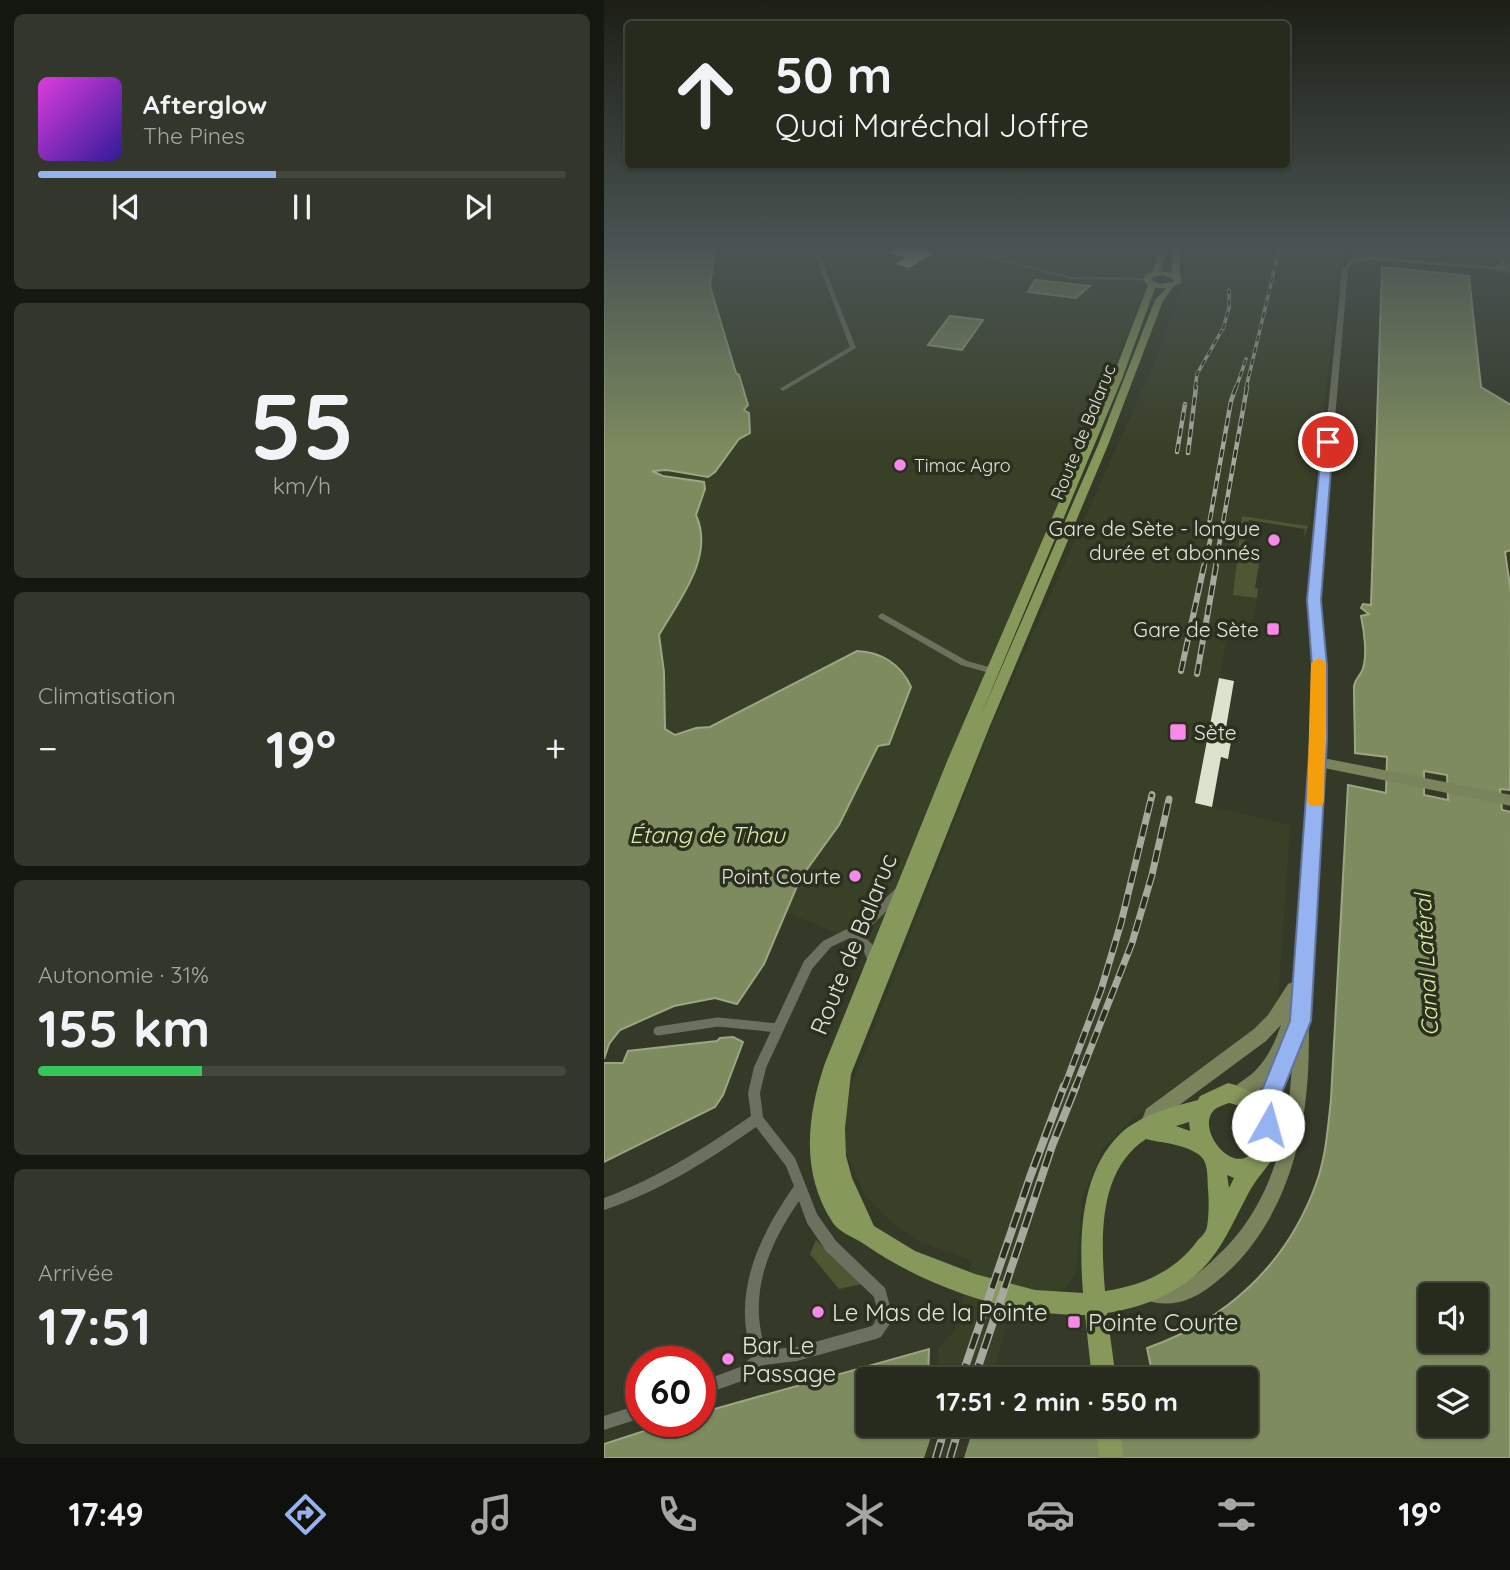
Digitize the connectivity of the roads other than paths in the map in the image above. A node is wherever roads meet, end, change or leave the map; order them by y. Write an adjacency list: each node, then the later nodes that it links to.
1 (840, 314): 5 (street)
2 (1139, 314): 7 (main road, Route de Balaruc)
3 (1154, 314): 7 (main road, Route de Balaruc)
4 (1341, 314): 8 (street)
5 (783, 389)
6 (882, 616): 7 (street)
7 (1000, 672): 11 (main road, Route de Balaruc); 14 (main road, Route de Balaruc)
8 (1317, 762): 9 (main road); 10 (main road)
9 (1506, 800)
10 (1314, 835): 16 (main road); 17 (main road)
11 (904, 888): 12 (street); 14 (main road, Route de Balaruc)
12 (865, 925): 13 (street); 14 (street)
13 (856, 935): 14 (street); 15 (street); 18 (street)
14 (891, 937): 15 (main road, Route de Balaruc); 30 (main road, Route de Balaruc)
15 (873, 962): 30 (main road, Route de Balaruc)
16 (1297, 982): 20 (main road); 24 (main road)
17 (1301, 1021): 22 (main road); 31 (main road)
18 (778, 1028): 19 (street); 23 (street)
19 (658, 1031)
20 (1238, 1094): 21 (main road); 22 (main road)
21 (1204, 1108): 24 (main road); 25 (main road)
22 (1265, 1117): 26 (main road)
23 (757, 1119): 27 (street); 28 (street)
24 (1147, 1130): 25 (main road); 33 (main road)
25 (1210, 1153): 26 (main road); 29 (main road)
26 (1253, 1165): 29 (main road, Route de Balaruc)
27 (800, 1188): 32 (street); 32 (street)
28 (604, 1203)
29 (1216, 1228): 31 (main road, Route de Balaruc)
30 (865, 1232): 31 (main road, Route de Balaruc)
31 (1150, 1292)
32 (761, 1358): 34 (street)
33 (1103, 1367)
34 (716, 1383)
35 (625, 1416): 36 (street)
36 (604, 1423)
37 (1109, 1437): 38 (main road)
38 (1111, 1458)

